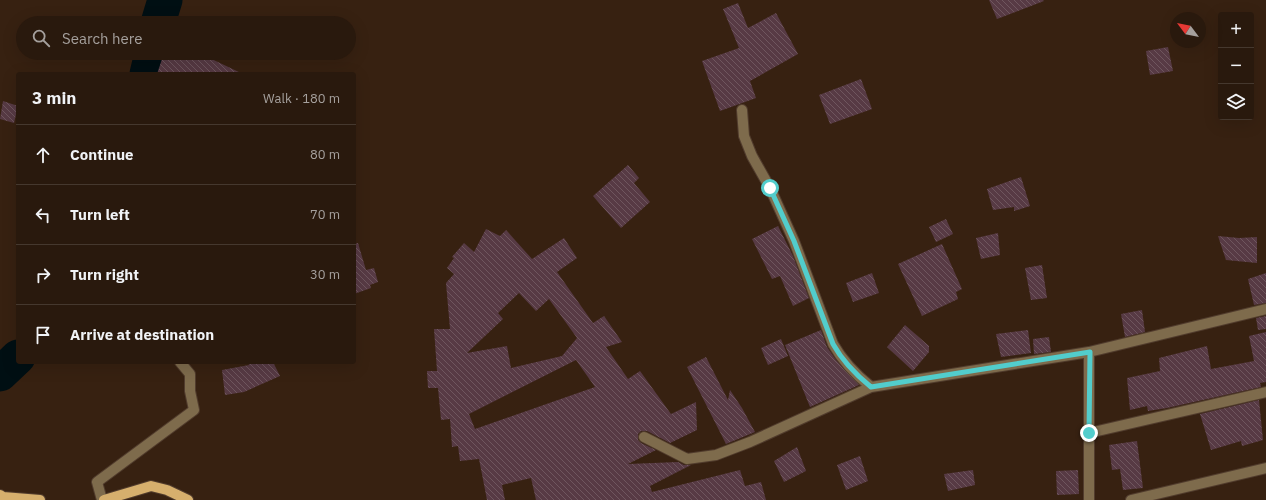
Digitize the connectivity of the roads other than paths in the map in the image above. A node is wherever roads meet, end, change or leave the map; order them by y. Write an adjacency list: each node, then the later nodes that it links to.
1 (742, 110): 5 (street)
2 (1266, 309): 3 (street)
3 (1090, 352): 5 (street); 7 (street)
4 (182, 364): 12 (street)
5 (871, 387): 8 (street)
6 (1266, 392): 7 (street)
7 (1089, 433): 14 (street)
8 (644, 437)
9 (1266, 468): 15 (street)
10 (0, 495): 11 (main road)
11 (40, 500)
12 (103, 500): 13 (main road)
13 (188, 500)
14 (1089, 500)
15 (1132, 500)

